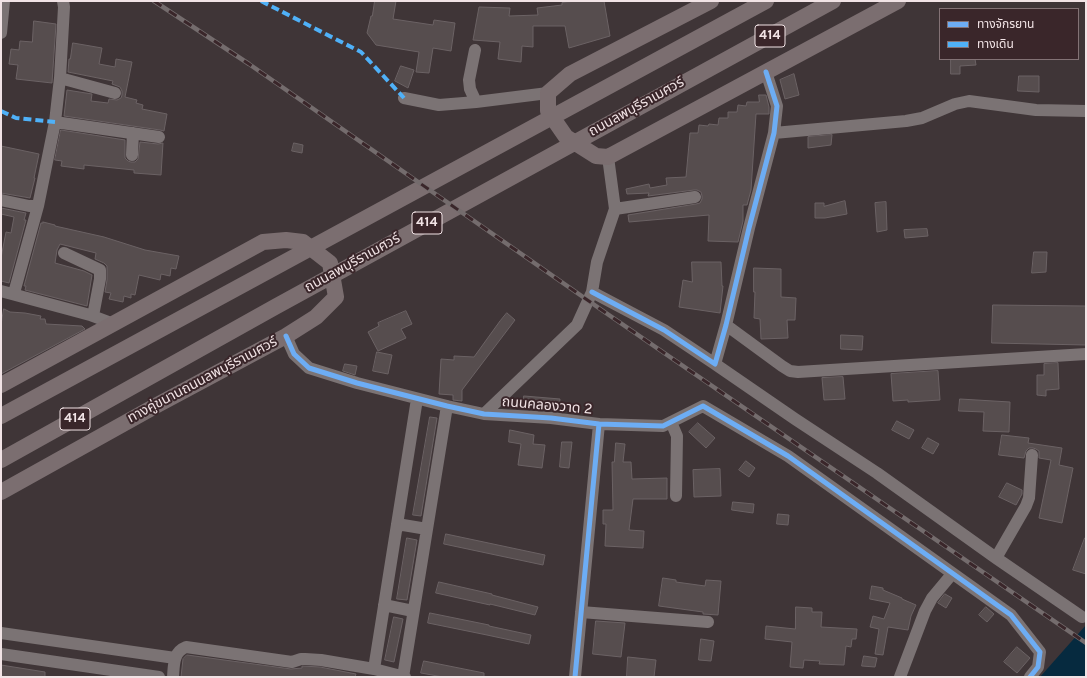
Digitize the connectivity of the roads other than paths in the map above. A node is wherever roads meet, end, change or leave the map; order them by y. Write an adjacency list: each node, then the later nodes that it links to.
1 (4, 1): 7 (street)
2 (63, 1): 10 (street)
3 (711, 1): 12 (main road)
4 (766, 1): 40 (main road, 414)
5 (833, 1): 44 (main road, ถนนลพบุรีราเมศวร์ / 414)
6 (898, 1): 9 (main road, 414)
7 (1, 33)
8 (475, 50): 14 (street)
9 (766, 72): 18 (street); 21 (main road, 414)
10 (60, 78): 11 (street); 16 (street)
11 (116, 93)
12 (548, 93): 14 (street); 21 (main road)
13 (404, 98): 14 (street)
14 (476, 102)
15 (1086, 111): 18 (street)
16 (54, 122): 17 (street); 24 (street)
17 (133, 133): 19 (street); 20 (street)
18 (774, 133): 32 (street)
19 (159, 137)
20 (132, 155)
21 (608, 158): 25 (street)
22 (695, 197): 25 (street)
23 (1, 200): 24 (street)
24 (38, 206): 29 (street)
25 (615, 209): 28 (street)
26 (64, 253): 30 (street)
27 (1, 290): 29 (street)
28 (592, 292): 35 (street); 39 (street)
29 (14, 294): 30 (street)
30 (93, 316): 31 (street)
31 (114, 324): 33 (main road, ทางคู่ขนานถนนลพบุรีราเมศวร์ / 414); 36 (main road, ทางคู่ขนานถนนลพบุรีราเมศวร์ / 414)
32 (726, 324): 34 (street); 35 (street)
33 (286, 336): 37 (street, ถนนคลองวาด 2); 45 (main road, ทางคู่ขนานถนนลพบุรีราเมศวร์ / 414)
34 (1086, 354)
35 (715, 364): 49 (street)
36 (1, 385)
37 (417, 399): 38 (street, ถนนคลองวาด 2); 47 (street)
38 (447, 406): 39 (street, ถนนคลองวาด 2); 48 (street)
39 (484, 414): 42 (street, ถนนคลองวาด 2)
40 (1, 416)
41 (671, 422): 42 (street); 46 (street); 50 (street)
42 (599, 424): 53 (street, ถนนคลองวาด 2)
43 (1032, 455): 49 (street)
44 (1, 460)
45 (1, 492)
46 (676, 496)
47 (397, 524): 48 (street); 51 (street)
48 (427, 529): 52 (street)
49 (996, 558): 54 (street)
50 (952, 574): 66 (street); 67 (street)
51 (384, 605): 52 (street); 61 (street)
52 (414, 611): 64 (street)
53 (581, 612): 55 (street); 65 (street, ถนนคลองวาด 2)
54 (1082, 617)
55 (708, 622)
56 (1, 633): 57 (street)
57 (76, 644): 59 (street); 60 (street)
58 (1, 654): 60 (street)
59 (175, 658): 61 (street); 63 (street)
60 (73, 664): 62 (street)
61 (374, 669): 64 (street)
62 (159, 677)
63 (173, 677)
64 (403, 677)
65 (575, 677)
66 (900, 677)
67 (1030, 677)

